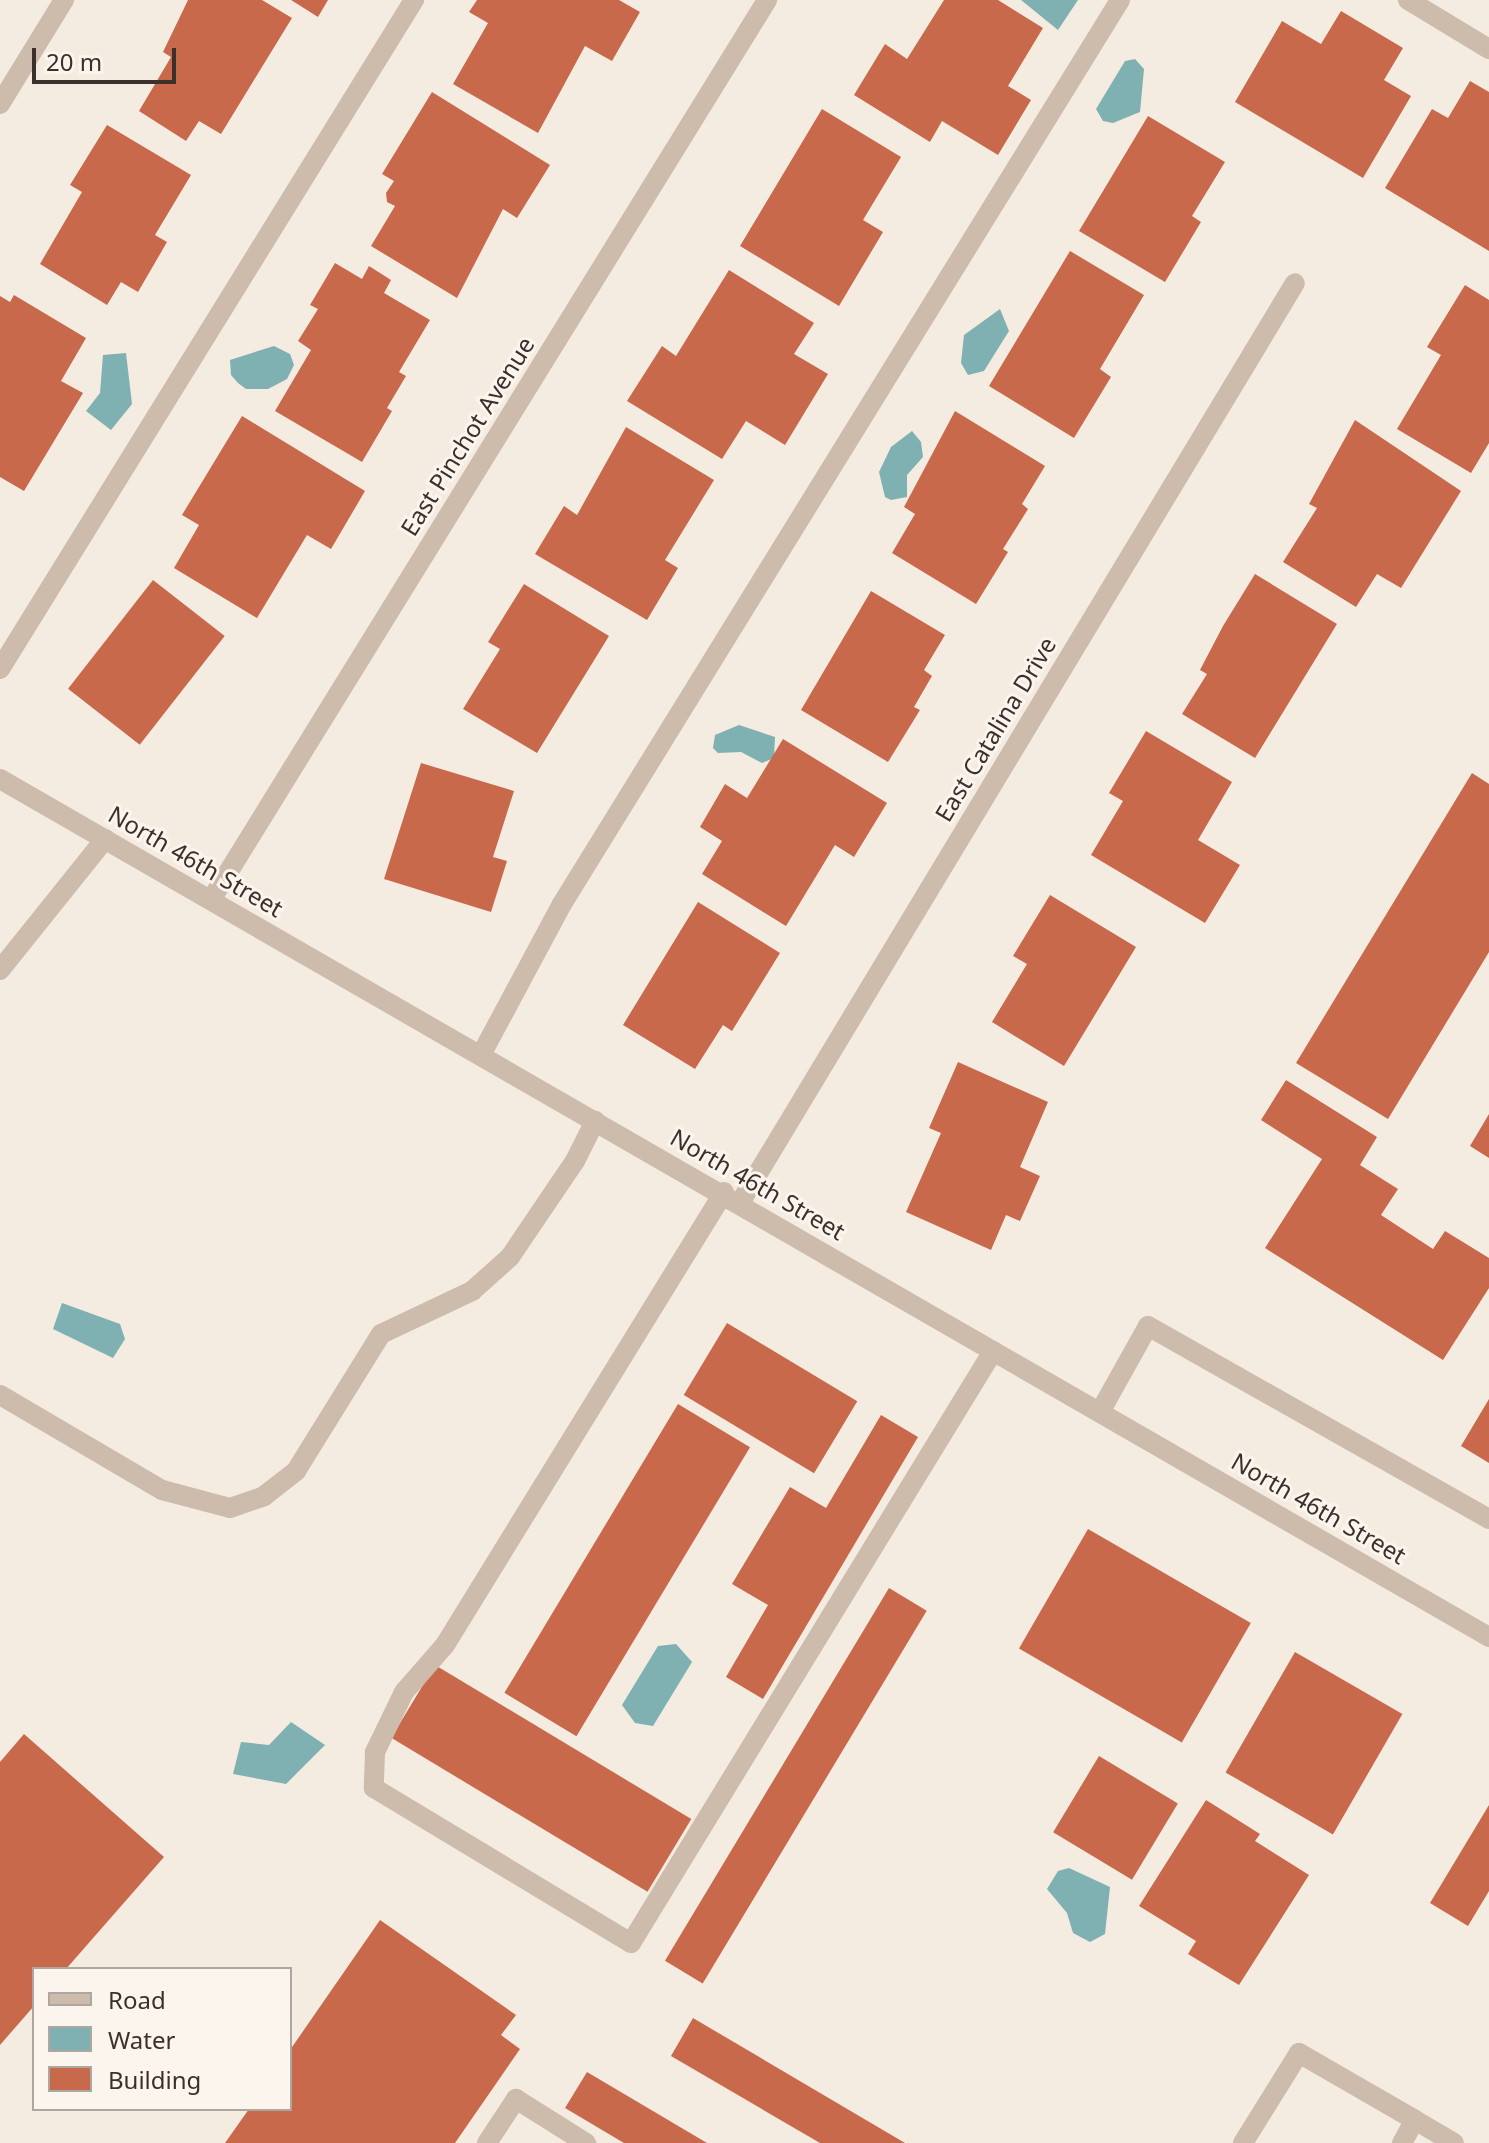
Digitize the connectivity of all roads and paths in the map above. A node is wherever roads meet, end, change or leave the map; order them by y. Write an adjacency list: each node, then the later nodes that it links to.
1 (64, 0): 7 (street)
2 (414, 0): 9 (street)
3 (767, 0): 12 (street, East Pinchot Avenue)
4 (1120, 0): 14 (street)
5 (1408, 0): 6 (street)
6 (1489, 49)
7 (0, 104)
8 (1295, 283): 16 (street, East Catalina Drive)
9 (0, 669)
10 (0, 779): 11 (street, North 46th Street)
11 (105, 839): 12 (street, North 46th Street); 13 (street)
12 (211, 900): 14 (street, North 46th Street)
13 (0, 970)
14 (481, 1055): 15 (street, North 46th Street)
15 (595, 1121): 16 (street, North 46th Street); 18 (street)
16 (732, 1198): 17 (street, North 46th Street); 17 (street, East Catalina Drive)
17 (993, 1351): 19 (street, North 46th Street)
18 (0, 1395)
19 (1100, 1412): 20 (street); 21 (street, North 46th Street)
20 (1489, 1519)
21 (1489, 1637)
22 (1415, 2120): 25 (street); 26 (street); 27 (street)
23 (487, 2143): 24 (street)
24 (586, 2143)
25 (1243, 2143)
26 (1402, 2143)
27 (1454, 2143)

